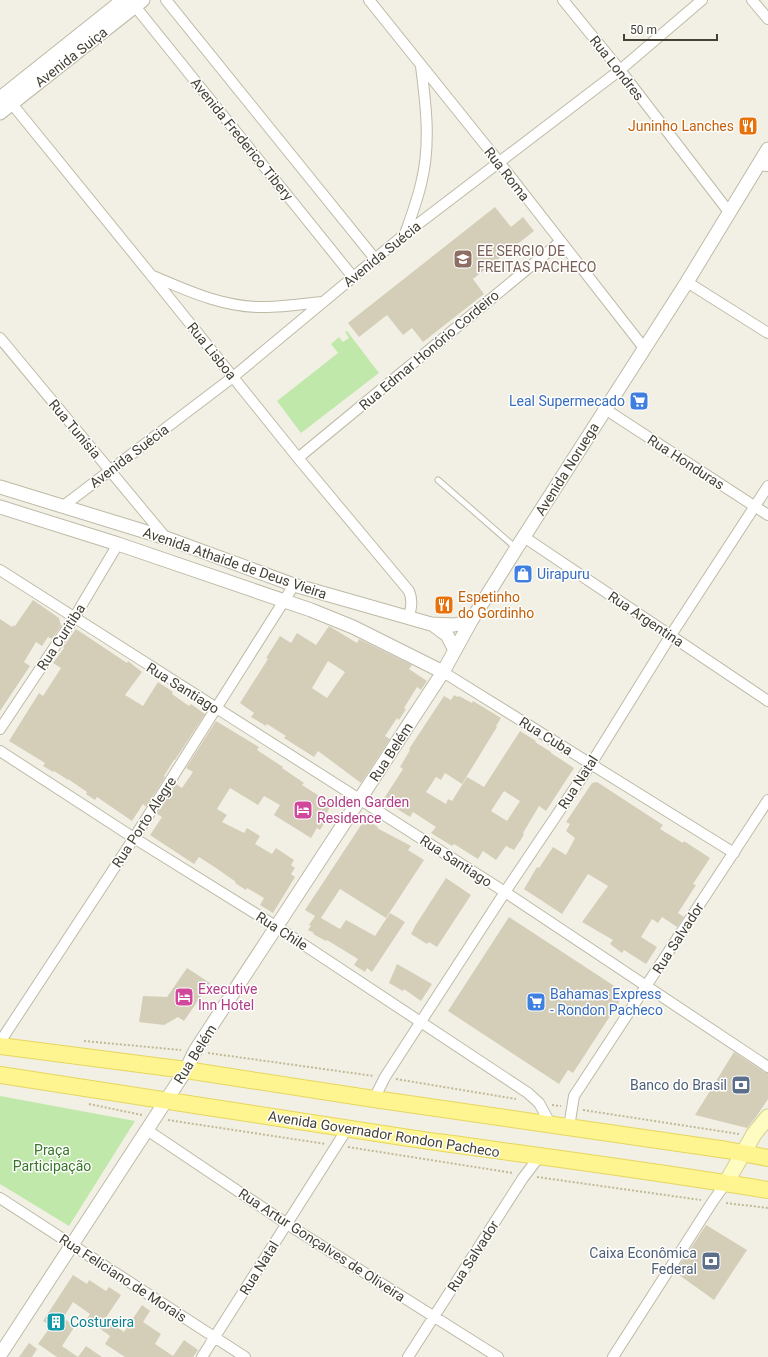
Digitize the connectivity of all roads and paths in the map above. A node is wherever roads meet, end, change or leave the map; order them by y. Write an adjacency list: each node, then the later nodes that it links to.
1 (123, 0): 11 (street, Avenida Suiça)
2 (166, 0): 19 (street, Avenida Frederico Tibery)
3 (369, 0): 9 (street, Rua Roma)
4 (564, 0): 10 (street, Rua Londres)
5 (702, 0): 10 (street, Avenida Suécia)
6 (752, 0): 8 (street)
7 (136, 2): 11 (street, Avenida Suiça); 21 (street, Avenida Frederico Tibery)
8 (768, 19)
9 (421, 66): 14 (street, Rua Roma); 17 (street)
10 (620, 70): 14 (street, Avenida Suécia); 16 (street, Rua Londres)
11 (4, 97): 12 (street, Avenida Suiça); 20 (street, Rua Lisboa)
12 (0, 113)
13 (768, 149): 15 (street, Avenida Noruega)
14 (499, 162): 17 (street, Avenida Suécia); 18 (street, Rua Roma)
15 (763, 166): 16 (street, Avenida Noruega)
16 (729, 212): 22 (street, Avenida Noruega)
17 (405, 234): 19 (street, Avenida Suécia)
18 (560, 242): 26 (street, Rua Roma); 29 (street, Rua Edmar Honório Cordeiro)
19 (376, 260): 21 (street, Avenida Suécia)
20 (151, 275): 23 (street); 27 (street, Rua Lisboa)
21 (353, 277): 23 (street, Avenida Suécia)
22 (686, 282): 24 (street); 26 (street, Avenida Noruega)
23 (322, 302): 27 (street, Avenida Suécia)
24 (768, 333)
25 (0, 338): 30 (street, Rua Tunísia)
26 (644, 348): 28 (street, Avenida Noruega)
27 (233, 377): 29 (street, Rua Lisboa); 30 (street, Avenida Suécia)
28 (605, 409): 34 (street, Rua Honduras); 38 (street, Avenida Noruega)
29 (298, 458): 45 (street, Rua Lisboa)
30 (110, 471): 36 (street, Avenida Suécia); 39 (street, Rua Tunísia)
31 (438, 480): 41 (lane)
32 (768, 486): 34 (street, Rua Natal)
33 (0, 487): 36 (street, Avenida Athaide de Deus Vieira)
34 (754, 506): 37 (street, Rua Honduras); 50 (street, Rua Natal)
35 (0, 507): 40 (street, Avenida Athaide de Deus Vieira)
36 (62, 508): 39 (street, Avenida Athaide de Deus Vieira)
37 (768, 515)
38 (524, 537): 41 (street, Avenida Noruega); 50 (street, Rua Argentina)
39 (166, 538): 43 (street, Avenida Athaide de Deus Vieira)
40 (118, 544): 44 (street, Avenida Athaide de Deus Vieira); 46 (street, Rua Curitiba)
41 (516, 549): 47 (street, Avenida Noruega)
42 (0, 570): 46 (street, Rua Santiago)
43 (294, 585): 44 (street, Rua Porto Alegre); 45 (street, Avenida Athaide de Deus Vieira)
44 (285, 601): 49 (street, Avenida Athaide de Deus Vieira); 54 (street, Rua Porto Alegre)
45 (409, 617): 48 (street, Avenida Athaide de Deus Vieira)
46 (74, 618): 54 (street, Rua Santiago); 55 (street, Rua Curitiba)
47 (472, 622): 48 (street, Avenida Athaide de Deus Vieira); 51 (street, Avenida Noruega)
48 (431, 624): 51 (street)
49 (353, 627): 52 (street, Rua Cuba)
50 (671, 635): 53 (street, Rua Argentina); 57 (street, Rua Natal)
51 (455, 650): 52 (street, Avenida Noruega)
52 (443, 672): 57 (street, Rua Cuba); 58 (street, Rua Belém)
53 (768, 701)
54 (217, 709): 58 (street, Rua Santiago); 60 (street, Rua Porto Alegre)
55 (0, 729)
56 (0, 750): 60 (street, Rua Chile)
57 (590, 764): 61 (street, Rua Cuba); 62 (street, Rua Natal)
58 (360, 800): 62 (street, Rua Santiago); 63 (street, Rua Belém)
59 (768, 800): 61 (street, Rua Salvador)
60 (134, 838): 63 (street, Rua Chile); 66 (street, Rua Porto Alegre)
61 (734, 853): 64 (street, Rua Salvador)
62 (505, 892): 64 (street, Rua Santiago); 65 (street, Rua Natal)
63 (277, 927): 65 (street, Rua Chile); 69 (street, Rua Belém)
64 (646, 986): 68 (street, Rua Santiago); 77 (street, Rua Salvador)
65 (421, 1022): 71 (street, Rua Natal); 76 (street, Rua Chile)
66 (0, 1042)
67 (0, 1046): 69 (main road)
68 (768, 1067)
69 (186, 1070): 71 (main road); 72 (street, Rua Belém)
70 (0, 1075): 72 (main road, Avenida Governador Rondon Pacheco)
71 (374, 1099): 76 (main road)
72 (167, 1100): 75 (street, Rua Belém); 79 (main road, Avenida Governador Rondon Pacheco)
73 (84, 1103): 75 (path)
74 (768, 1117): 80 (main road)
75 (155, 1118): 78 (street, Rua Belém); 79 (path)
76 (551, 1125): 77 (main road)
77 (569, 1127): 80 (main road)
78 (147, 1130): 89 (street, Rua Artur Gonçalves de Oliveira); 90 (street, Rua Belém)
79 (341, 1137): 81 (main road, Avenida Governador Rondon Pacheco); 83 (path); 89 (street, Rua Natal)
80 (743, 1153): 82 (main road); 84 (main road)
81 (539, 1157): 83 (street, Rua Salvador); 84 (main road, Avenida Governador Rondon Pacheco)
82 (768, 1158)
83 (525, 1175): 87 (path); 91 (street, Rua Salvador)
84 (726, 1183): 85 (main road, Avenida Governador Rondon Pacheco); 87 (street)
85 (768, 1190)
86 (0, 1198): 90 (street, Rua Feliciano de Morais)
87 (713, 1201): 88 (path); 98 (street)
88 (768, 1208)
89 (287, 1224): 91 (street, Rua Artur Gonçalves de Oliveira); 92 (street, Rua Natal)
90 (72, 1245): 92 (street, Rua Feliciano de Morais); 93 (street, Rua Belém)
91 (434, 1316): 96 (street, Rua Salvador); 97 (street, Rua Artur Gonçalves de Oliveira)
92 (215, 1338): 94 (street, Rua Natal); 95 (street, Rua Feliciano de Morais)
93 (0, 1355)
94 (202, 1357)
95 (245, 1357)
96 (408, 1357)
97 (498, 1357)
98 (614, 1357)

